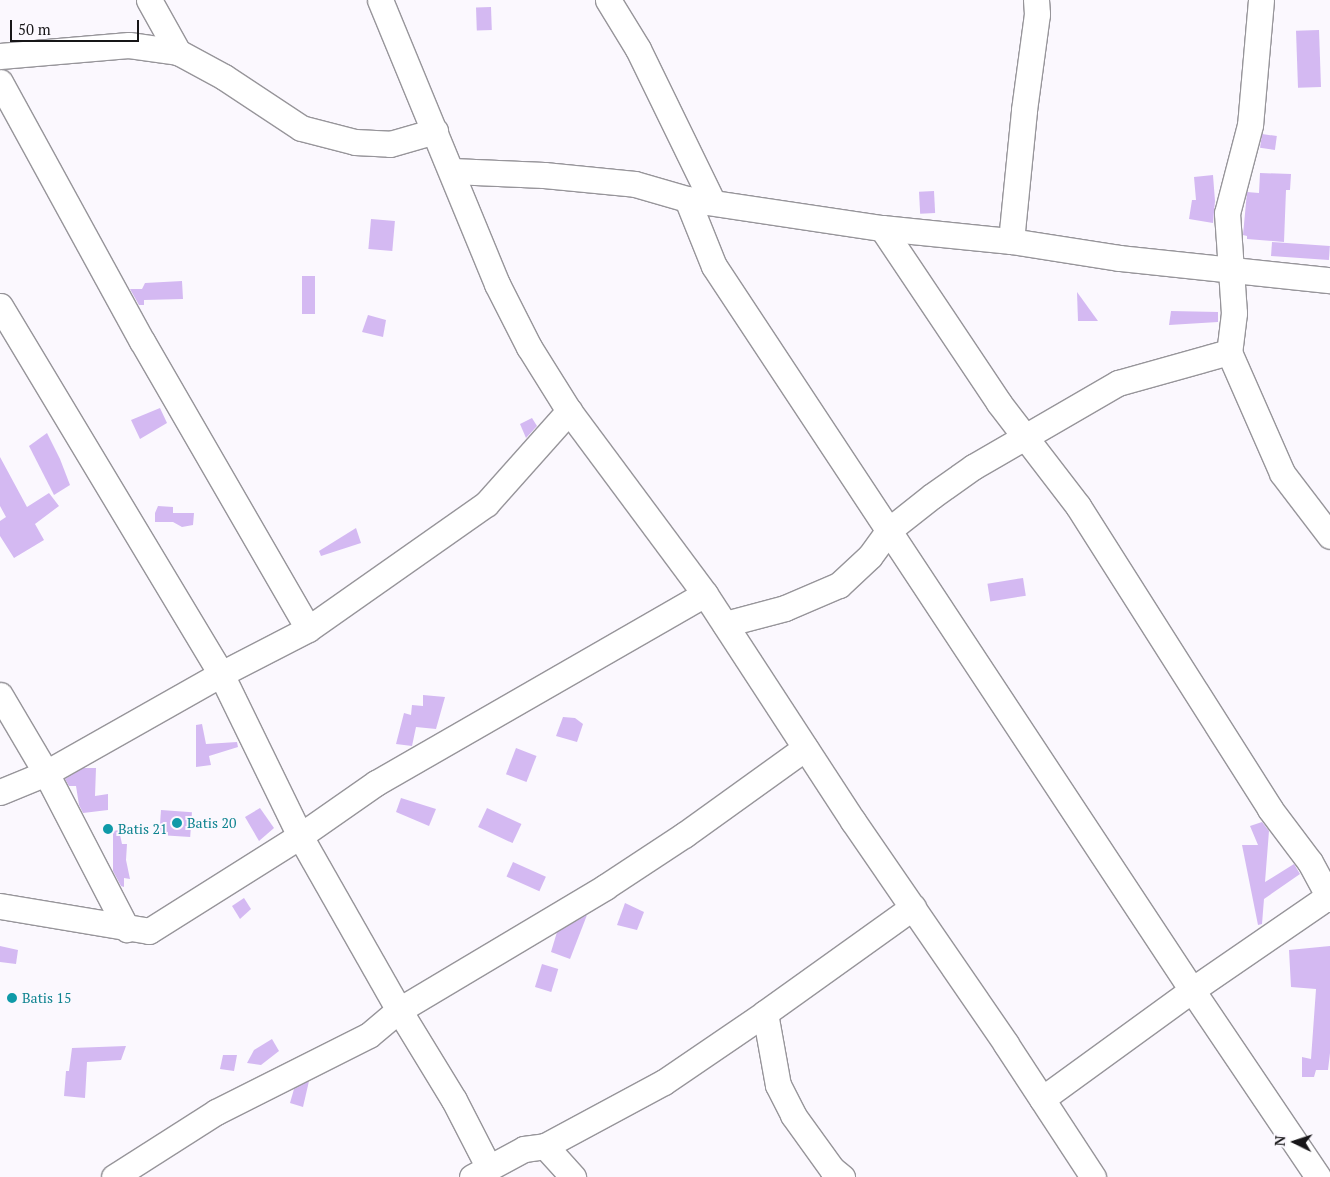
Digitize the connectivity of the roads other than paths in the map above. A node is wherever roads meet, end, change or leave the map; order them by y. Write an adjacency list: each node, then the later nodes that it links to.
1 (148, 0): 6 (street)
2 (380, 0): 9 (street)
3 (608, 0): 12 (street)
4 (1036, 0): 14 (street)
5 (1261, 0): 15 (street)
6 (178, 52): 7 (street); 9 (street)
7 (0, 56)
8 (1, 86): 25 (street)
9 (435, 131): 10 (street)
10 (452, 171): 11 (street); 19 (street)
11 (687, 199): 12 (street); 21 (street)
12 (712, 201): 13 (street)
13 (882, 228): 14 (street); 20 (street)
14 (1011, 241): 15 (street)
15 (1229, 270): 16 (street); 18 (street)
16 (1330, 280)
17 (0, 306): 26 (street)
18 (1229, 352): 20 (street); 22 (street)
19 (569, 411): 23 (street); 25 (street)
20 (1025, 437): 21 (street); 32 (street)
21 (889, 530): 24 (street); 36 (street)
22 (1330, 536)
23 (705, 594): 24 (street); 31 (street)
24 (725, 624): 28 (street)
25 (308, 628): 26 (street)
26 (221, 674): 29 (street); 31 (street)
27 (0, 695): 29 (street)
28 (805, 748): 34 (street); 37 (street)
29 (46, 773): 30 (street); 35 (street)
30 (0, 792)
31 (300, 836): 35 (street); 37 (street)
32 (1329, 897): 36 (street)
33 (0, 906): 35 (street)
34 (913, 907): 38 (street); 39 (street)
35 (127, 929)
36 (1192, 990): 39 (street); 46 (street)
37 (399, 1010): 41 (street); 42 (street)
38 (765, 1013): 40 (street); 44 (street)
39 (1042, 1098): 45 (street)
40 (545, 1146): 41 (street); 43 (street)
41 (480, 1172)
42 (114, 1177)
43 (573, 1177)
44 (842, 1177)
45 (1092, 1177)
46 (1318, 1177)

